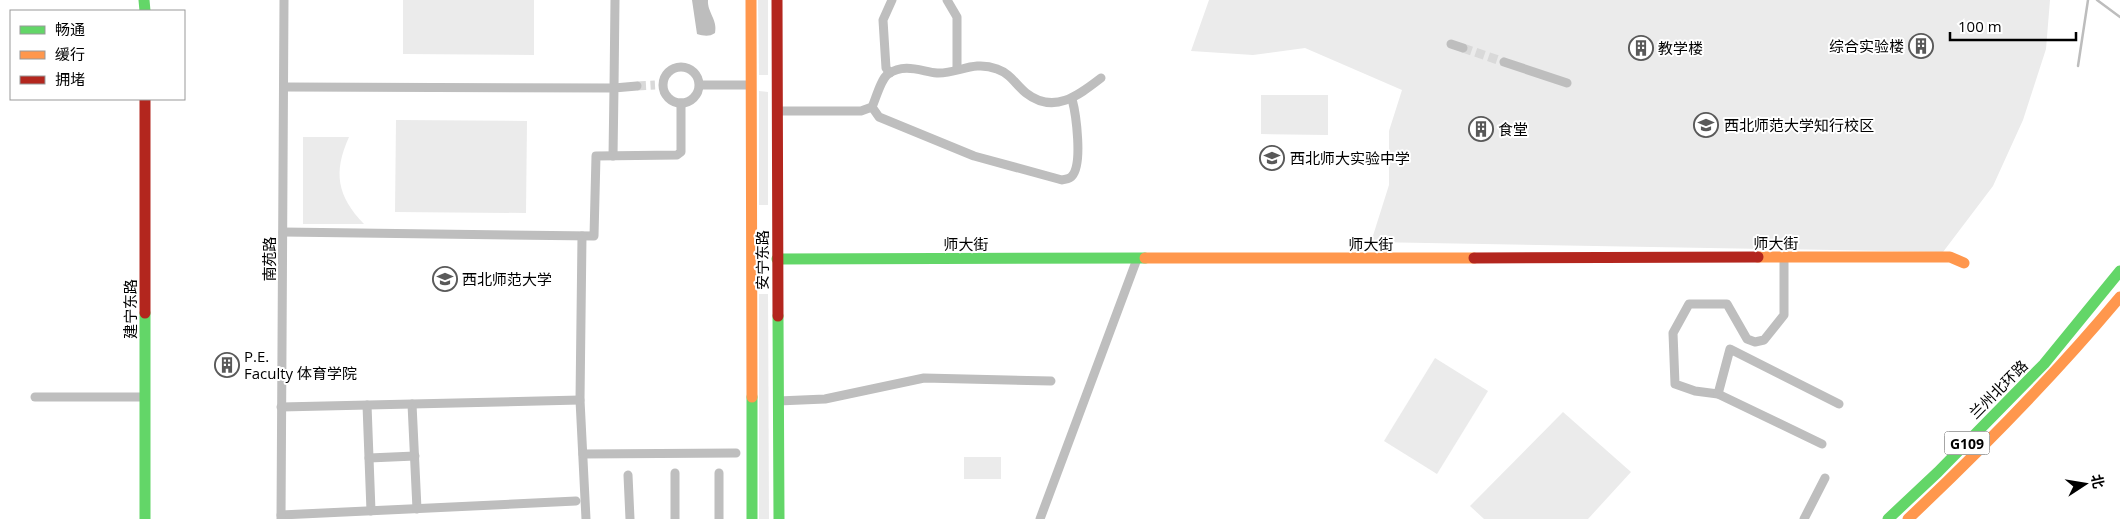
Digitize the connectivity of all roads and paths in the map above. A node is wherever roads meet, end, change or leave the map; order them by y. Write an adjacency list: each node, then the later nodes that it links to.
1 (284, 0): 17 (street, 南苑路)
2 (615, 0): 18 (street)
3 (750, 0): 15 (main road, 安宁东路)
4 (777, 0): 23 (main road, 安宁东路)
5 (892, 0): 11 (street)
6 (947, 0): 10 (street)
7 (1451, 44): 8 (street)
8 (1463, 48)
9 (1504, 62): 13 (street)
10 (957, 69): 11 (street); 19 (street)
11 (890, 73): 22 (street)
12 (1101, 78): 19 (street)
13 (1567, 83)
14 (700, 85): 15 (street); 21 (street); 21 (street)
15 (751, 85): 61 (main road, 安宁东路)
16 (636, 86): 18 (street)
17 (284, 87): 18 (street); 25 (street, 南苑路)
18 (614, 88): 24 (street)
19 (1072, 99): 22 (street)
20 (145, 100): 35 (main road, 建宁东路)
21 (681, 104): 24 (street)
22 (872, 107): 23 (street)
23 (777, 111): 28 (main road, 安宁东路)
24 (613, 156): 26 (street)
25 (283, 232): 26 (street); 42 (street, 南苑路)
26 (582, 236): 37 (street)
27 (1784, 258): 29 (main road, 师大街); 30 (main road, 师大街); 34 (street)
28 (777, 259): 29 (main road, 师大街); 38 (main road, 安宁东路)
29 (1136, 260): 63 (street)
30 (1964, 263)
31 (2120, 271): 65 (main road, 兰州北环路 / G109)
32 (2120, 297): 66 (main road, 兰州北环路 / G109)
33 (1051, 381): 38 (street)
34 (1718, 394): 40 (street); 43 (street)
35 (145, 397): 36 (street); 56 (main road, 建宁东路)
36 (35, 398)
37 (580, 400): 39 (street); 45 (street)
38 (778, 401): 62 (main road, 安宁东路)
39 (412, 404): 41 (street); 46 (street)
40 (1839, 404)
41 (367, 405): 42 (street); 47 (street)
42 (282, 407): 55 (street, 南苑路)
43 (1822, 444)
44 (736, 453): 45 (street)
45 (583, 454): 57 (street)
46 (415, 456): 47 (street); 53 (street)
47 (369, 458): 54 (street)
48 (675, 473): 59 (street)
49 (719, 473): 60 (street)
50 (628, 475): 58 (street)
51 (1825, 478): 64 (street)
52 (576, 501): 53 (street)
53 (417, 509): 54 (street)
54 (371, 511): 55 (street)
55 (281, 517)
56 (145, 519)
57 (586, 519)
58 (630, 519)
59 (675, 519)
60 (719, 519)
61 (752, 519)
62 (779, 519)
63 (1040, 519)
64 (1804, 519)
65 (1888, 519)
66 (1908, 519)

